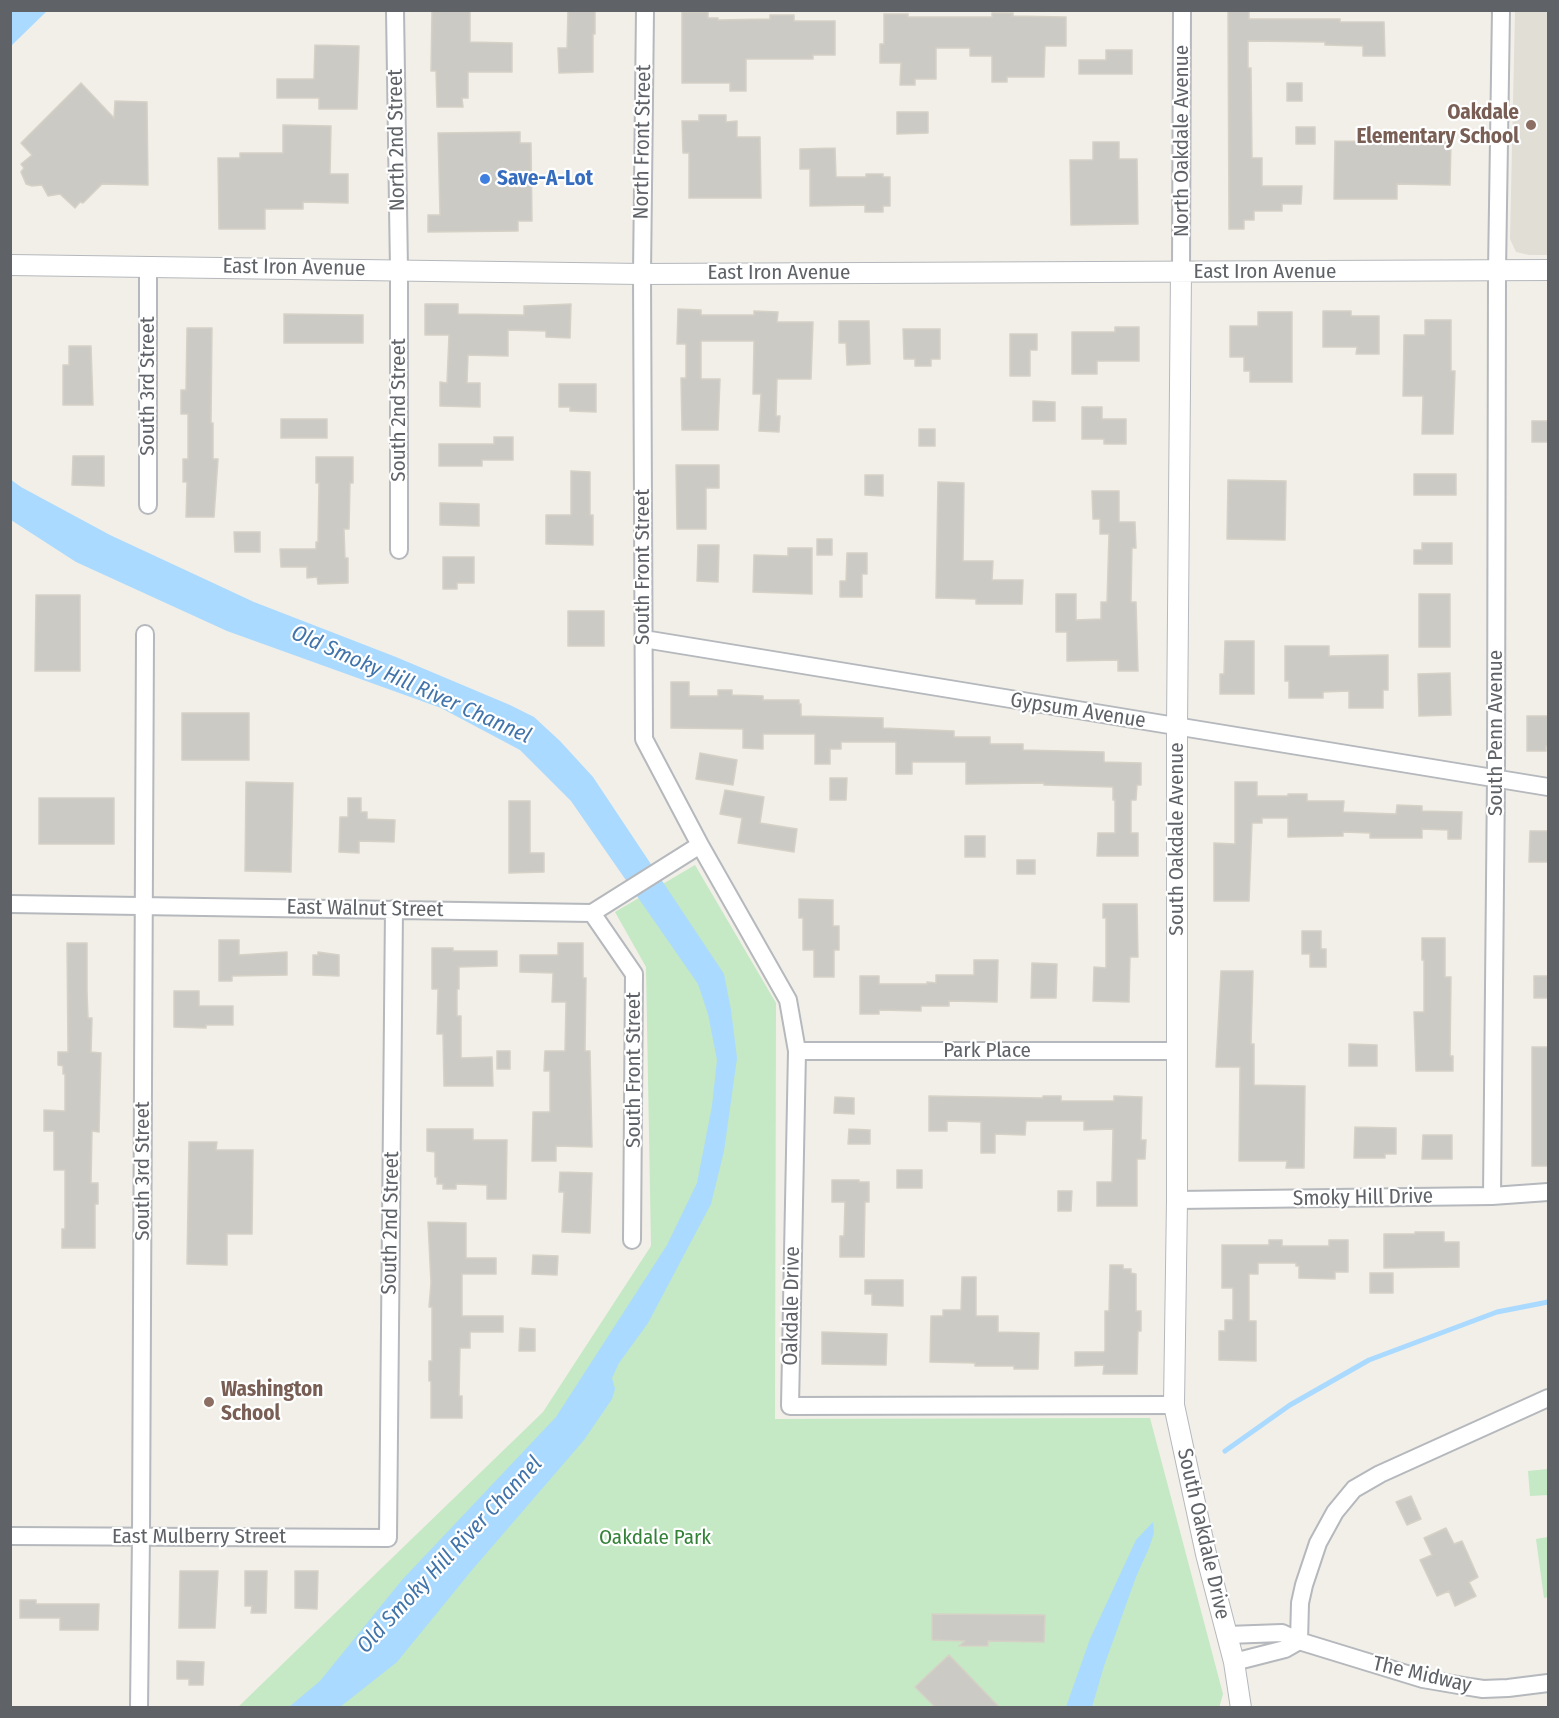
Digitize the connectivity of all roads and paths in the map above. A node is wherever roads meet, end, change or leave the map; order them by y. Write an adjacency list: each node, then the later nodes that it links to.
1 (395, 10): 7 (street, North 2nd Street)
2 (645, 10): 11 (street, North Front Street)
3 (1182, 10): 10 (street, North Oakdale Avenue)
4 (1501, 10): 9 (street, South Penn Avenue)
5 (10, 265): 6 (street, East Iron Avenue)
6 (147, 267): 7 (street, East Iron Avenue); 12 (street, South 3rd Street)
7 (399, 270): 11 (street, East Iron Avenue); 13 (street, South 2nd Street)
8 (1548, 270): 9 (street, East Iron Avenue)
9 (1497, 271): 10 (street, East Iron Avenue); 17 (street, South Penn Avenue)
10 (1182, 272): 11 (street, East Iron Avenue); 16 (street, South Oakdale Avenue)
11 (642, 274): 15 (street, South Front Street)
12 (148, 505)
13 (399, 550)
14 (145, 634): 21 (street, South 3rd Street)
15 (644, 639): 16 (street, Gypsum Avenue); 19 (street, South Front Street)
16 (1176, 727): 17 (street, Gypsum Avenue); 25 (street, South Oakdale Avenue)
17 (1496, 778): 18 (street, Gypsum Avenue); 27 (street, South Penn Avenue)
18 (1548, 787)
19 (700, 846): 23 (street); 24 (street, Oakdale Drive)
20 (10, 903): 21 (street, East Walnut Street)
21 (143, 906): 22 (street, East Walnut Street); 33 (street, South 3rd Street)
22 (394, 909): 23 (street, East Walnut Street); 34 (street, South 2nd Street)
23 (592, 913): 29 (street, South Front Street)
24 (797, 1051): 25 (street, Park Place); 31 (street, Oakdale Drive)
25 (1177, 1051): 28 (street, South Oakdale Avenue)
26 (1548, 1192): 27 (street, Smoky Hill Drive)
27 (1492, 1196): 28 (street, Smoky Hill Drive)
28 (1177, 1200): 31 (street, South Oakdale Avenue)
29 (632, 1240)
30 (1548, 1398): 36 (street)
31 (1174, 1405): 35 (street, South Oakdale Drive)
32 (10, 1536): 33 (street, East Mulberry Street)
33 (141, 1536): 34 (street, East Mulberry Street); 39 (street, South 3rd Street)
34 (388, 1538)
35 (1227, 1635): 36 (street, The Midway); 37 (street, South Oakdale Drive)
36 (1299, 1641): 37 (street); 38 (street, The Midway)
37 (1234, 1662): 40 (street, South Oakdale Drive)
38 (1548, 1683)
39 (139, 1707)
40 (1241, 1707)

